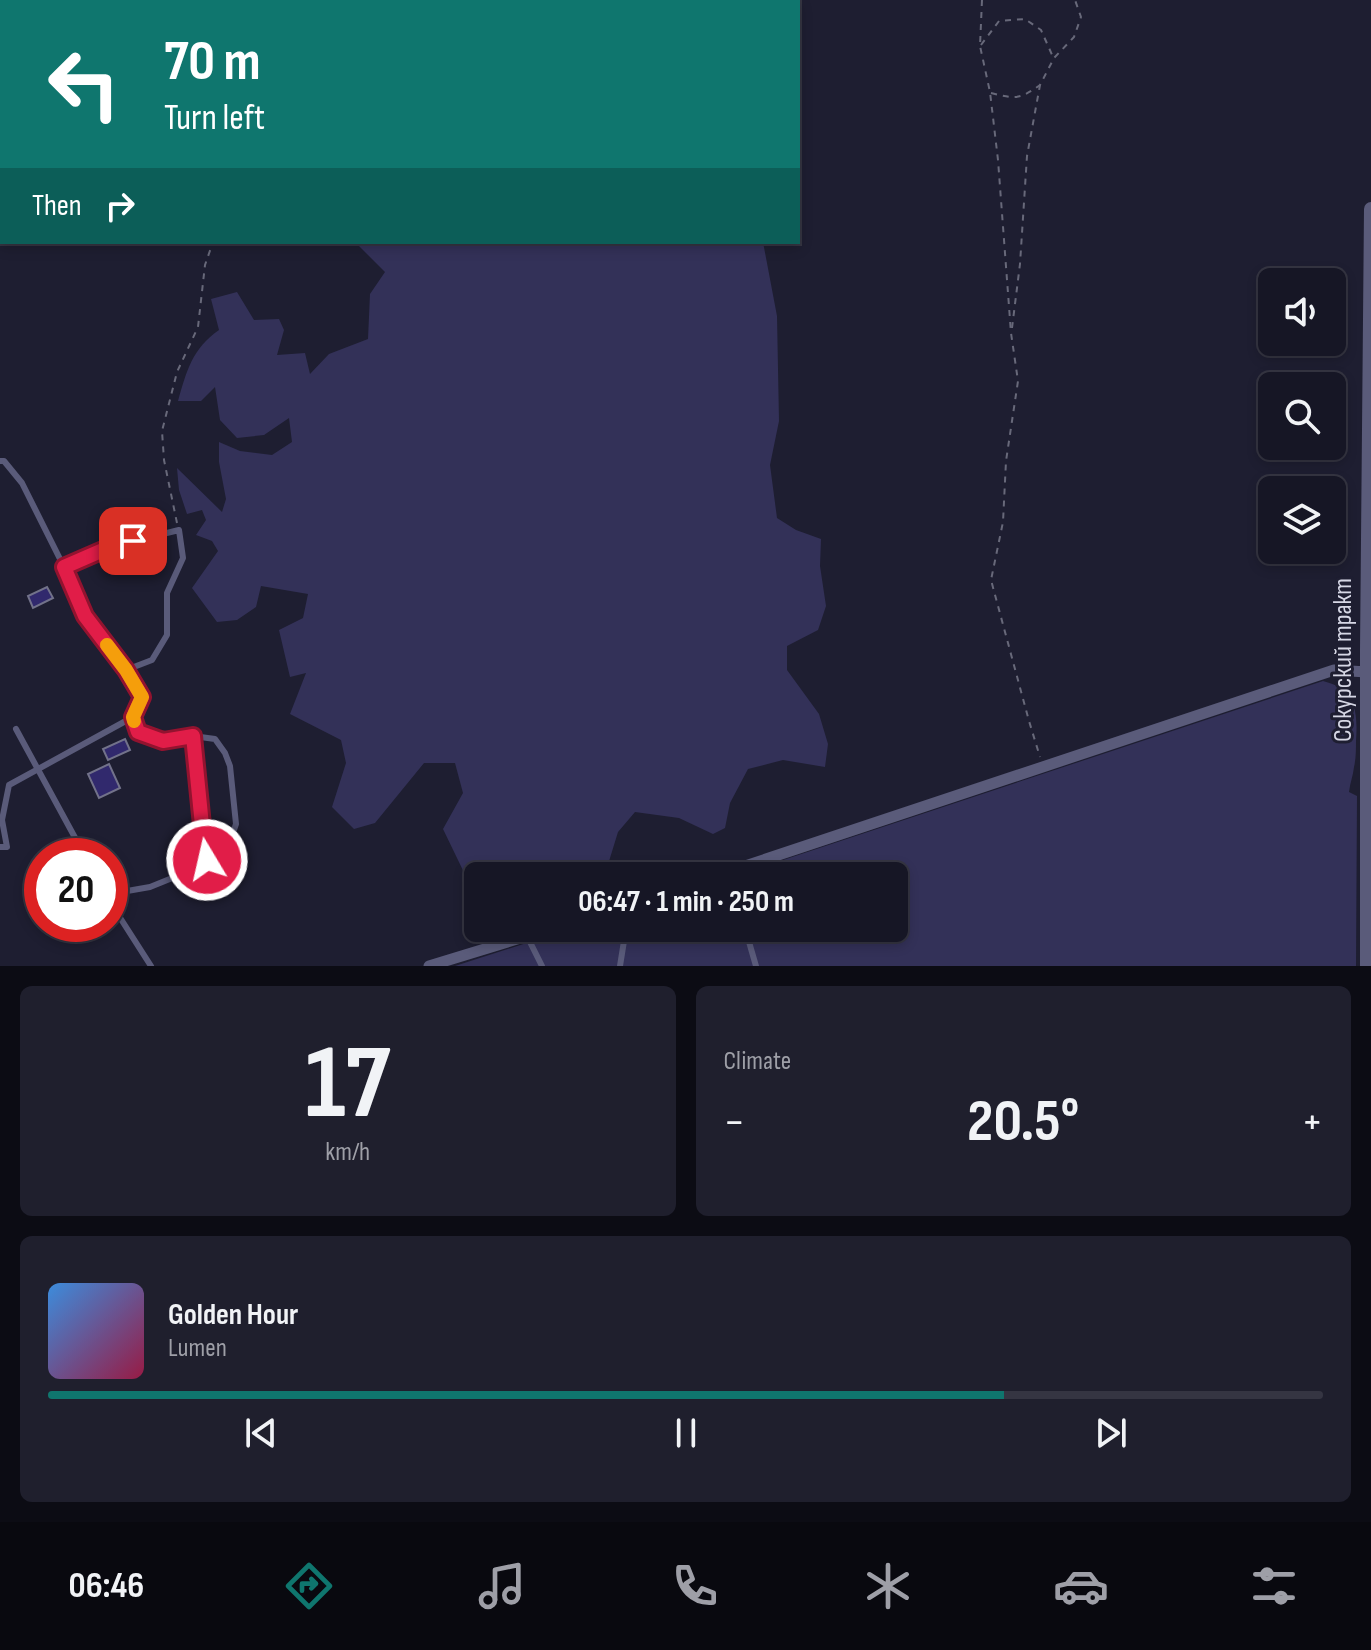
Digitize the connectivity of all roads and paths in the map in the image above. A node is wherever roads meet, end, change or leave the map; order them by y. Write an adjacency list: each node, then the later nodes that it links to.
1 (982, 0): 3 (path)
2 (1075, 0): 4 (path)
3 (980, 46): 4 (path); 6 (path)
4 (1054, 58): 5 (path)
5 (1040, 85): 6 (path); 11 (path)
6 (990, 92): 11 (path)
7 (1371, 209): 8 (street, Сокурский тракт)
8 (1371, 231): 10 (street, Сокурский тракт)
9 (212, 244): 14 (path)
10 (1371, 312): 12 (street, Сокурский тракт)
11 (1011, 333): 22 (path)
12 (1370, 382): 16 (street, Сокурский тракт)
13 (0, 461): 15 (lane)
14 (179, 530): 15 (lane); 17 (lane)
15 (64, 567): 17 (lane)
16 (1369, 649): 18 (street, Сокурский тракт)
17 (126, 670): 19 (lane)
18 (1367, 672): 22 (street); 39 (street, Сокурский тракт)
19 (133, 717): 21 (lane); 23 (lane)
20 (16, 729): 23 (lane)
21 (193, 736): 26 (lane); 26 (lane)
22 (1043, 766): 27 (street)
23 (38, 769): 24 (lane); 25 (lane)
24 (75, 838)
25 (0, 847)
26 (207, 860): 28 (lane)
27 (766, 862)
28 (128, 891)
29 (128, 930): 34 (lane)
30 (507, 942): 35 (street)
31 (530, 942): 36 (lane)
32 (624, 942): 37 (lane)
33 (749, 942): 38 (lane)
34 (151, 966)
35 (429, 966)
36 (542, 966)
37 (620, 966)
38 (756, 966)
39 (1367, 966)

